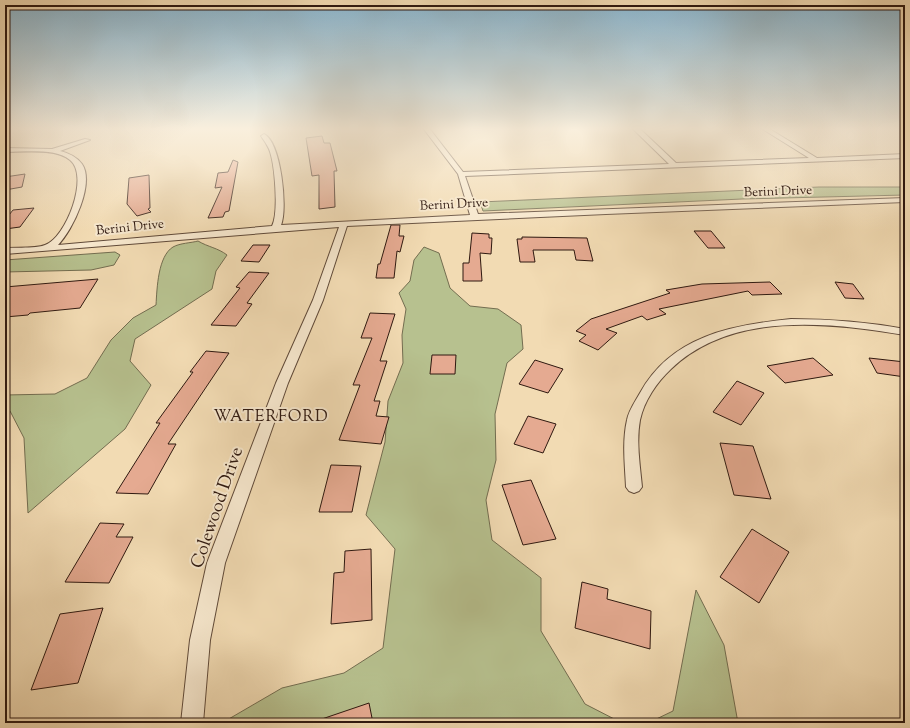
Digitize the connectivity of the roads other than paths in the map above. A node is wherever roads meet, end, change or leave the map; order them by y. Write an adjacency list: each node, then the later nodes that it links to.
1 (77, 162): 12 (street)
2 (275, 162): 11 (street)
3 (452, 162): 7 (street)
4 (671, 162): 6 (street)
5 (745, 162): 6 (street)
6 (674, 165): 7 (street)
7 (461, 174): 9 (street)
8 (905, 200): 9 (street, Berini Drive)
9 (475, 217): 10 (street, Berini Drive)
10 (344, 224): 11 (street, Berini Drive); 16 (street, Colewood Drive)
11 (275, 228): 12 (street, Berini Drive)
12 (47, 248): 13 (street, Berini Drive)
13 (5, 251)
14 (905, 332): 15 (street)
15 (634, 487)
16 (192, 723)

